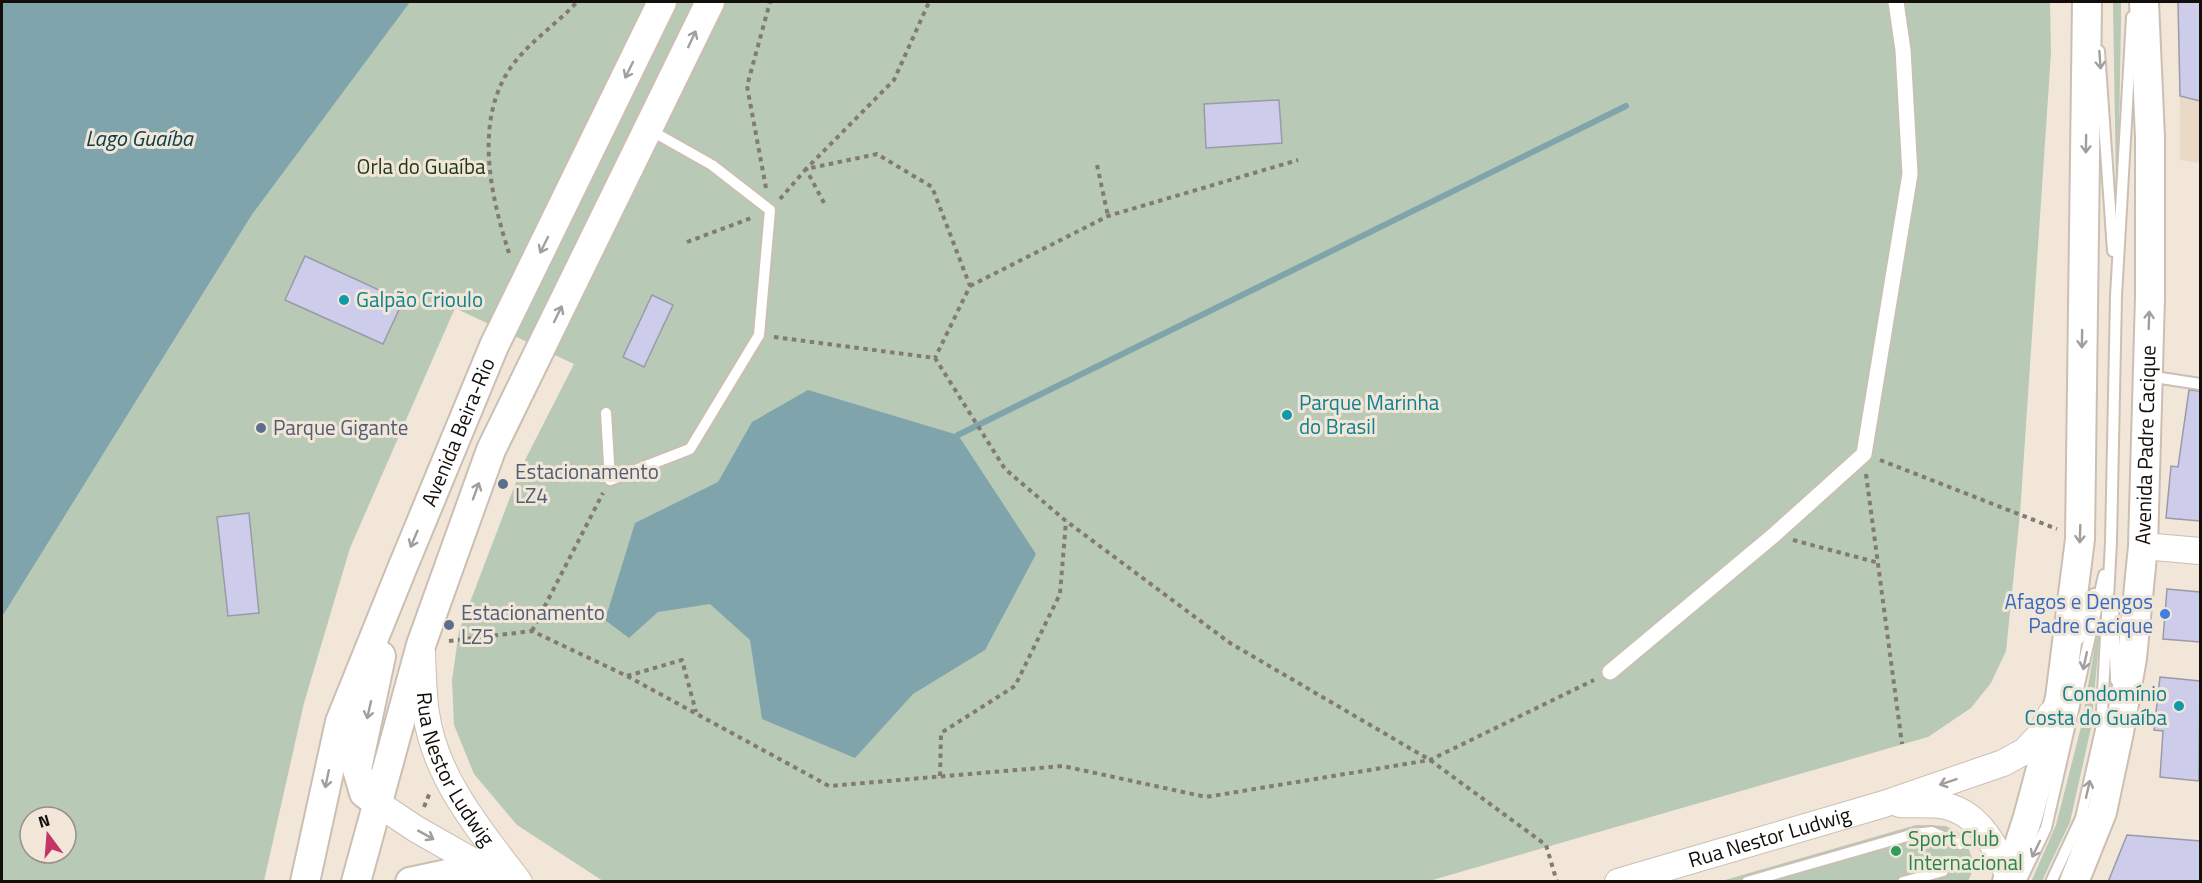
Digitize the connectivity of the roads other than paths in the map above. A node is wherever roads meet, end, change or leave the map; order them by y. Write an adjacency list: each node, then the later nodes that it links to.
1 (662, 2): 16 (main road, Avenida Beira-Rio, one-way to 16)
2 (710, 2): 8 (main road, Avenida Beira-Rio, one-way to 2)
3 (1896, 2): 18 (street)
4 (2087, 2): 19 (main road, one-way to 19)
5 (2096, 2): 9 (lane, one-way to 9)
6 (2133, 2): 9 (lane)
7 (2144, 2): 10 (main road, Avenida Padre Cacique, one-way to 7)
8 (650, 130): 12 (lane); 17 (main road, Avenida Beira-Rio, one-way to 8)
9 (2116, 297): 13 (lane)
10 (2148, 375): 11 (lane); 14 (main road, Avenida Padre Cacique)
11 (2200, 384)
12 (606, 413)
13 (2111, 542): 19 (lane); 20 (lane); 26 (lane, one-way to 26); 36 (lane, one-way to 13)
14 (2143, 546): 15 (street); 20 (main road, Avenida Padre Cacique)
15 (2200, 551)
16 (400, 571): 21 (main road, one-way to 21); 27 (main road, Avenida Beira-Rio, one-way to 27)
17 (421, 645): 21 (main road, Avenida Beira-Rio); 32 (street, Rua Nestor Ludwig)
18 (1610, 672)
19 (2060, 698): 22 (street, Rua Nestor Ludwig, one-way to 22); 26 (main road)
20 (2119, 732): 37 (main road, Avenida Padre Cacique)
21 (377, 803): 28 (main road, Avenida Beira-Rio); 31 (street, Rua Nestor Ludwig, one-way to 31)
22 (1884, 804): 26 (street, Rua Nestor Ludwig); 33 (street, Rua Nestor Ludwig)
23 (1960, 844): 25 (lane)
24 (1943, 871): 35 (lane)
25 (1778, 877): 34 (lane)
26 (2012, 880)
27 (305, 882)
28 (356, 882)
29 (411, 882): 30 (main road)
30 (485, 882)
31 (509, 882)
32 (519, 882)
33 (1618, 882)
34 (1747, 882)
35 (1903, 882)
36 (2051, 882)
37 (2074, 882)

